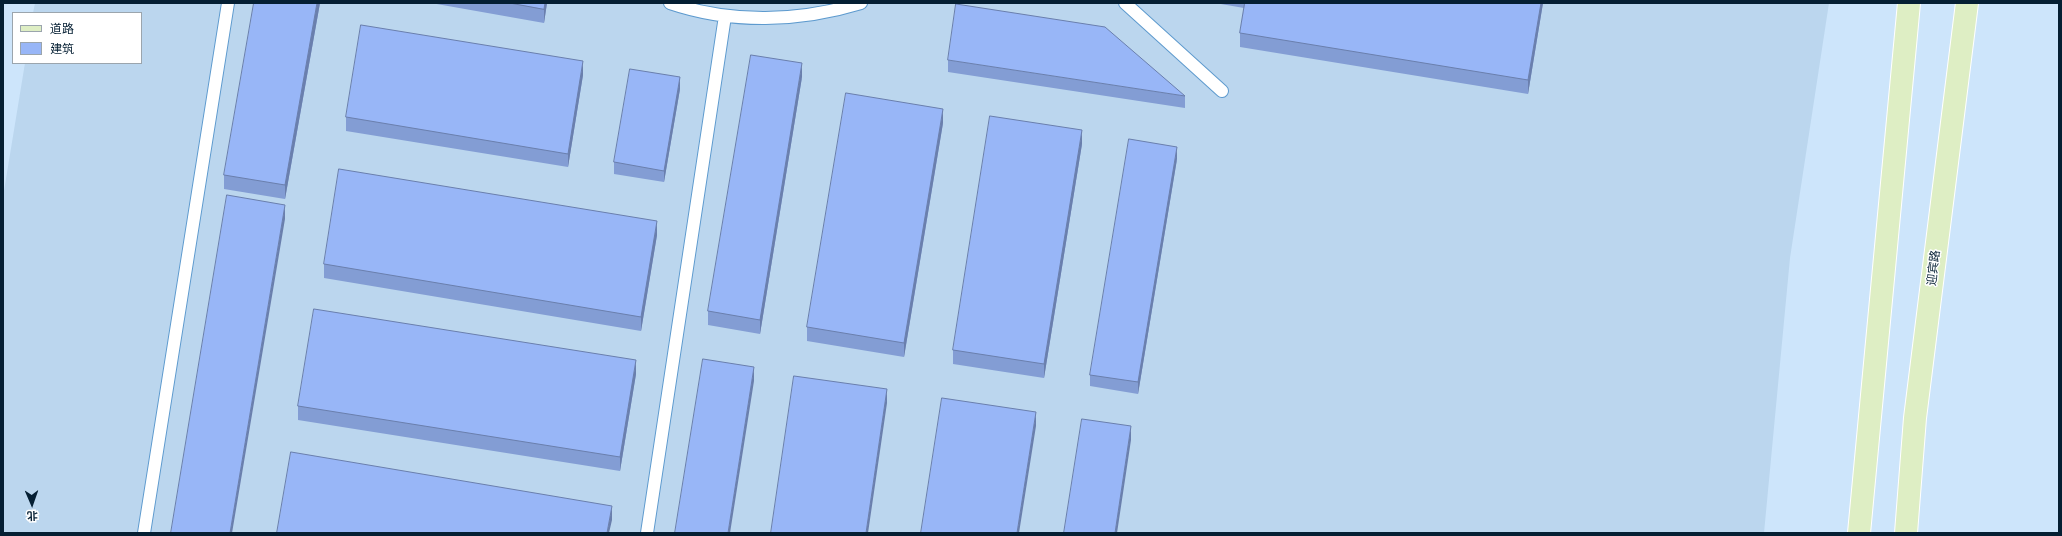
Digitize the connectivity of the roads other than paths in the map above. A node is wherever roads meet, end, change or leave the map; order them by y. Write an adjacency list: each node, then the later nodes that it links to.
1 (228, 3): 9 (lane)
2 (670, 3): 7 (lane)
3 (861, 3): 7 (lane)
4 (1125, 3): 8 (lane)
5 (1909, 3): 11 (main road)
6 (1967, 3): 12 (main road, 迎宾路)
7 (724, 16): 10 (lane)
8 (1222, 91)
9 (144, 533)
10 (647, 533)
11 (1859, 533)
12 (1906, 533)

